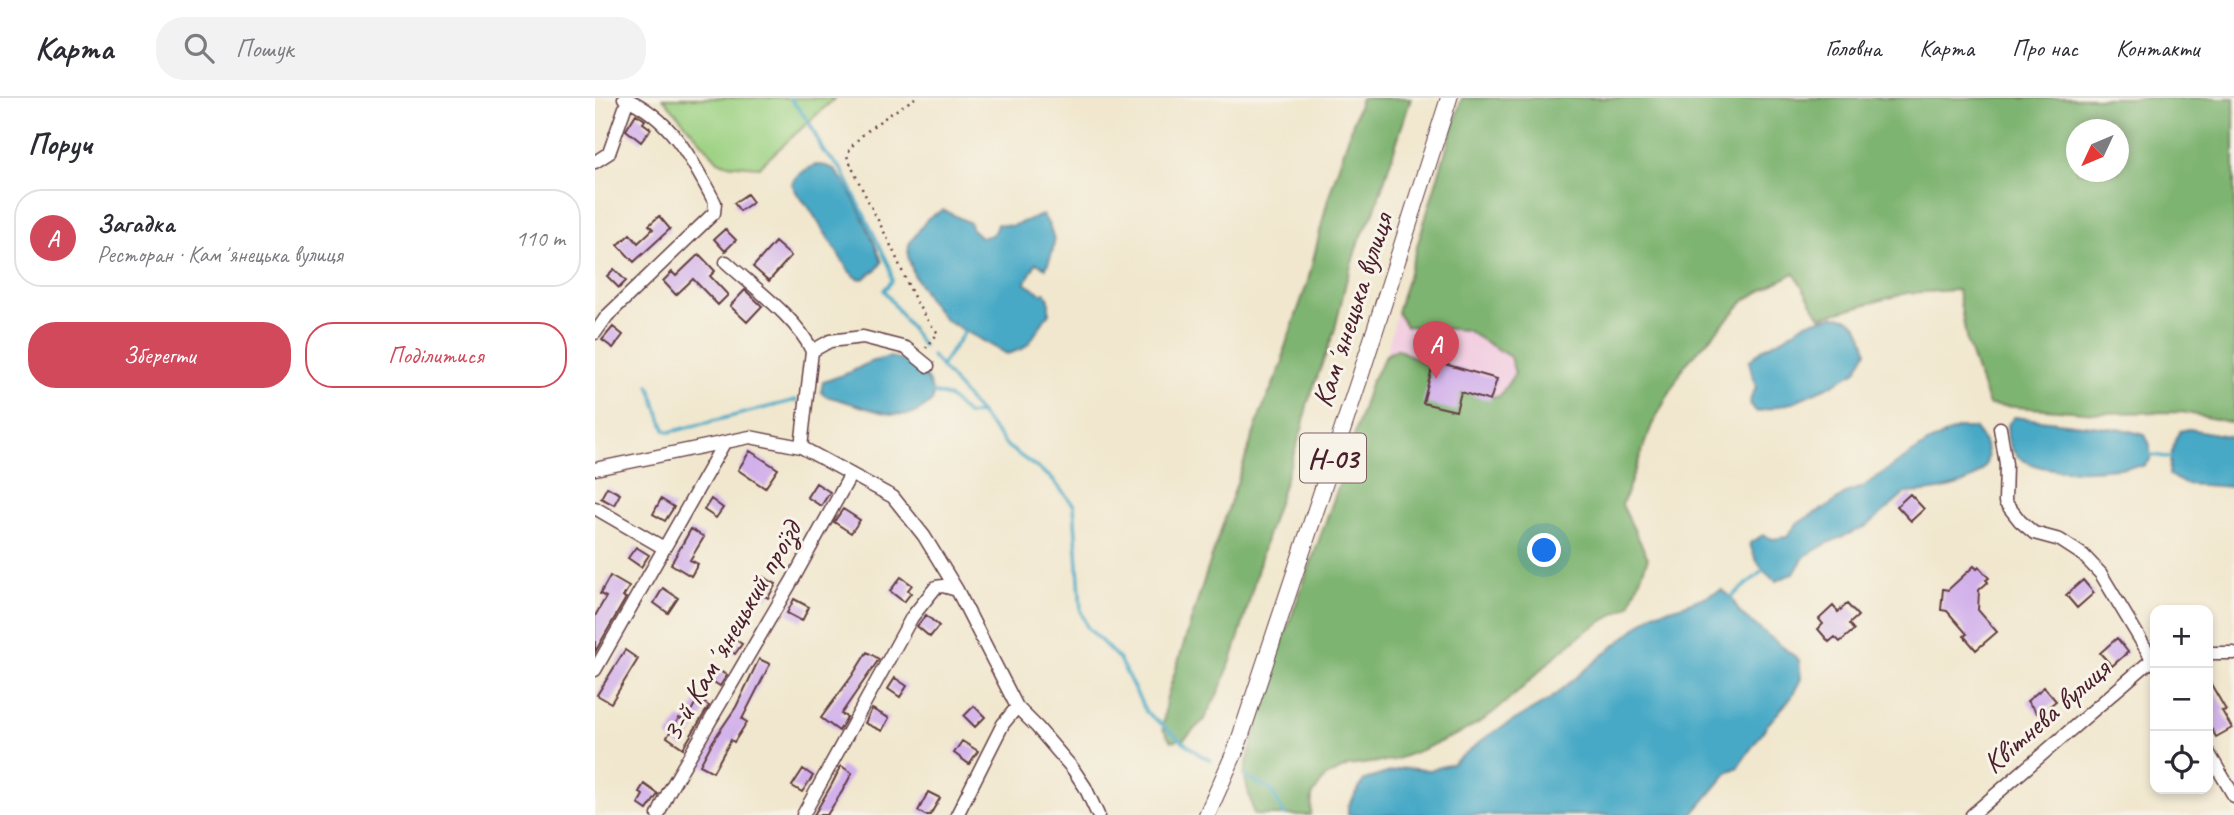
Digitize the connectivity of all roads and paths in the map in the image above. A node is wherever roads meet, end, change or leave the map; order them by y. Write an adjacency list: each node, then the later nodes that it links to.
1 (915, 98): 8 (path)
2 (1449, 98): 29 (main road, Камʼянецька вулиця / Н-03)
3 (626, 99): 4 (street); 6 (street)
4 (595, 162)
5 (726, 262): 7 (street)
6 (595, 332)
7 (812, 351): 8 (street); 11 (street)
8 (923, 362)
9 (2000, 428): 19 (street)
10 (724, 443): 11 (street); 12 (street); 15 (street)
11 (801, 447): 13 (street)
12 (595, 469)
13 (851, 474): 16 (street); 25 (street, 3-й Камʼянецький проїзд)
14 (595, 508): 15 (street)
15 (664, 548): 21 (street)
16 (957, 590): 22 (street); 26 (street)
17 (2213, 653): 18 (street)
18 (2234, 653)
19 (2150, 654)
20 (2150, 663): 30 (street, Квітнева вулиця)
21 (595, 670)
22 (1017, 707): 27 (street); 28 (street)
23 (2213, 760): 24 (street)
24 (2234, 796)
25 (658, 815)
26 (803, 815)
27 (957, 815)
28 (1098, 815)
29 (1207, 815)
30 (1972, 815)

